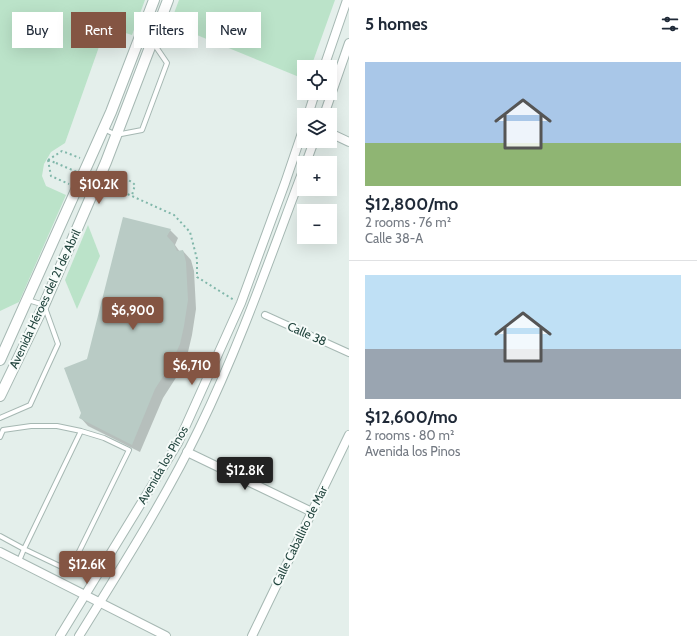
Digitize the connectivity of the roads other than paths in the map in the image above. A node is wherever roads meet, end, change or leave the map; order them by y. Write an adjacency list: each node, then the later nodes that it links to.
1 (154, 0): 4 (street, Avenida Héroes del 21 de Abril)
2 (168, 0): 5 (street, Avenida Héroes del 21 de Abril)
3 (347, 0): 10 (street)
4 (150, 12)
5 (163, 12)
6 (349, 43): 11 (street)
7 (136, 48): 12 (street, Avenida Héroes del 21 de Abril)
8 (150, 48): 13 (street, Avenida Héroes del 21 de Abril)
9 (156, 48): 13 (lane)
10 (326, 60)
11 (326, 108)
12 (103, 129): 13 (lane); 18 (street, Avenida Héroes del 21 de Abril)
13 (116, 135): 19 (street, Avenida Héroes del 21 de Abril)
14 (337, 136): 15 (street)
15 (349, 142)
16 (297, 148): 38 (street, Avenida los Pinos)
17 (297, 186): 32 (street, Avenida los Pinos)
18 (64, 217): 19 (street); 20 (street, Avenida Héroes del 21 de Abril)
19 (80, 223): 21 (street, Avenida Héroes del 21 de Abril)
20 (27, 299): 21 (lane); 24 (street, Avenida Héroes del 21 de Abril)
21 (44, 305): 25 (street, Avenida Héroes del 21 de Abril); 26 (lane)
22 (265, 314): 23 (street, Calle 38)
23 (349, 353)
24 (0, 360)
25 (0, 394)
26 (0, 418)
27 (0, 426): 28 (lane)
28 (3, 430): 29 (lane); 31 (lane)
29 (81, 431): 35 (lane); 35 (lane)
30 (349, 436): 33 (street, Calle Caballito de Mar)
31 (0, 437)
32 (187, 452): 33 (street); 39 (street, Avenida los Pinos)
33 (312, 512): 43 (street, Calle Caballito de Mar)
34 (0, 536): 35 (lane)
35 (24, 549): 37 (lane)
36 (0, 552): 37 (street)
37 (19, 561): 38 (street)
38 (85, 595): 39 (street); 40 (street, Avenida los Pinos)
39 (100, 602): 41 (street, Avenida los Pinos); 42 (street)
40 (60, 636)
41 (80, 636)
42 (166, 636)
43 (252, 636)

